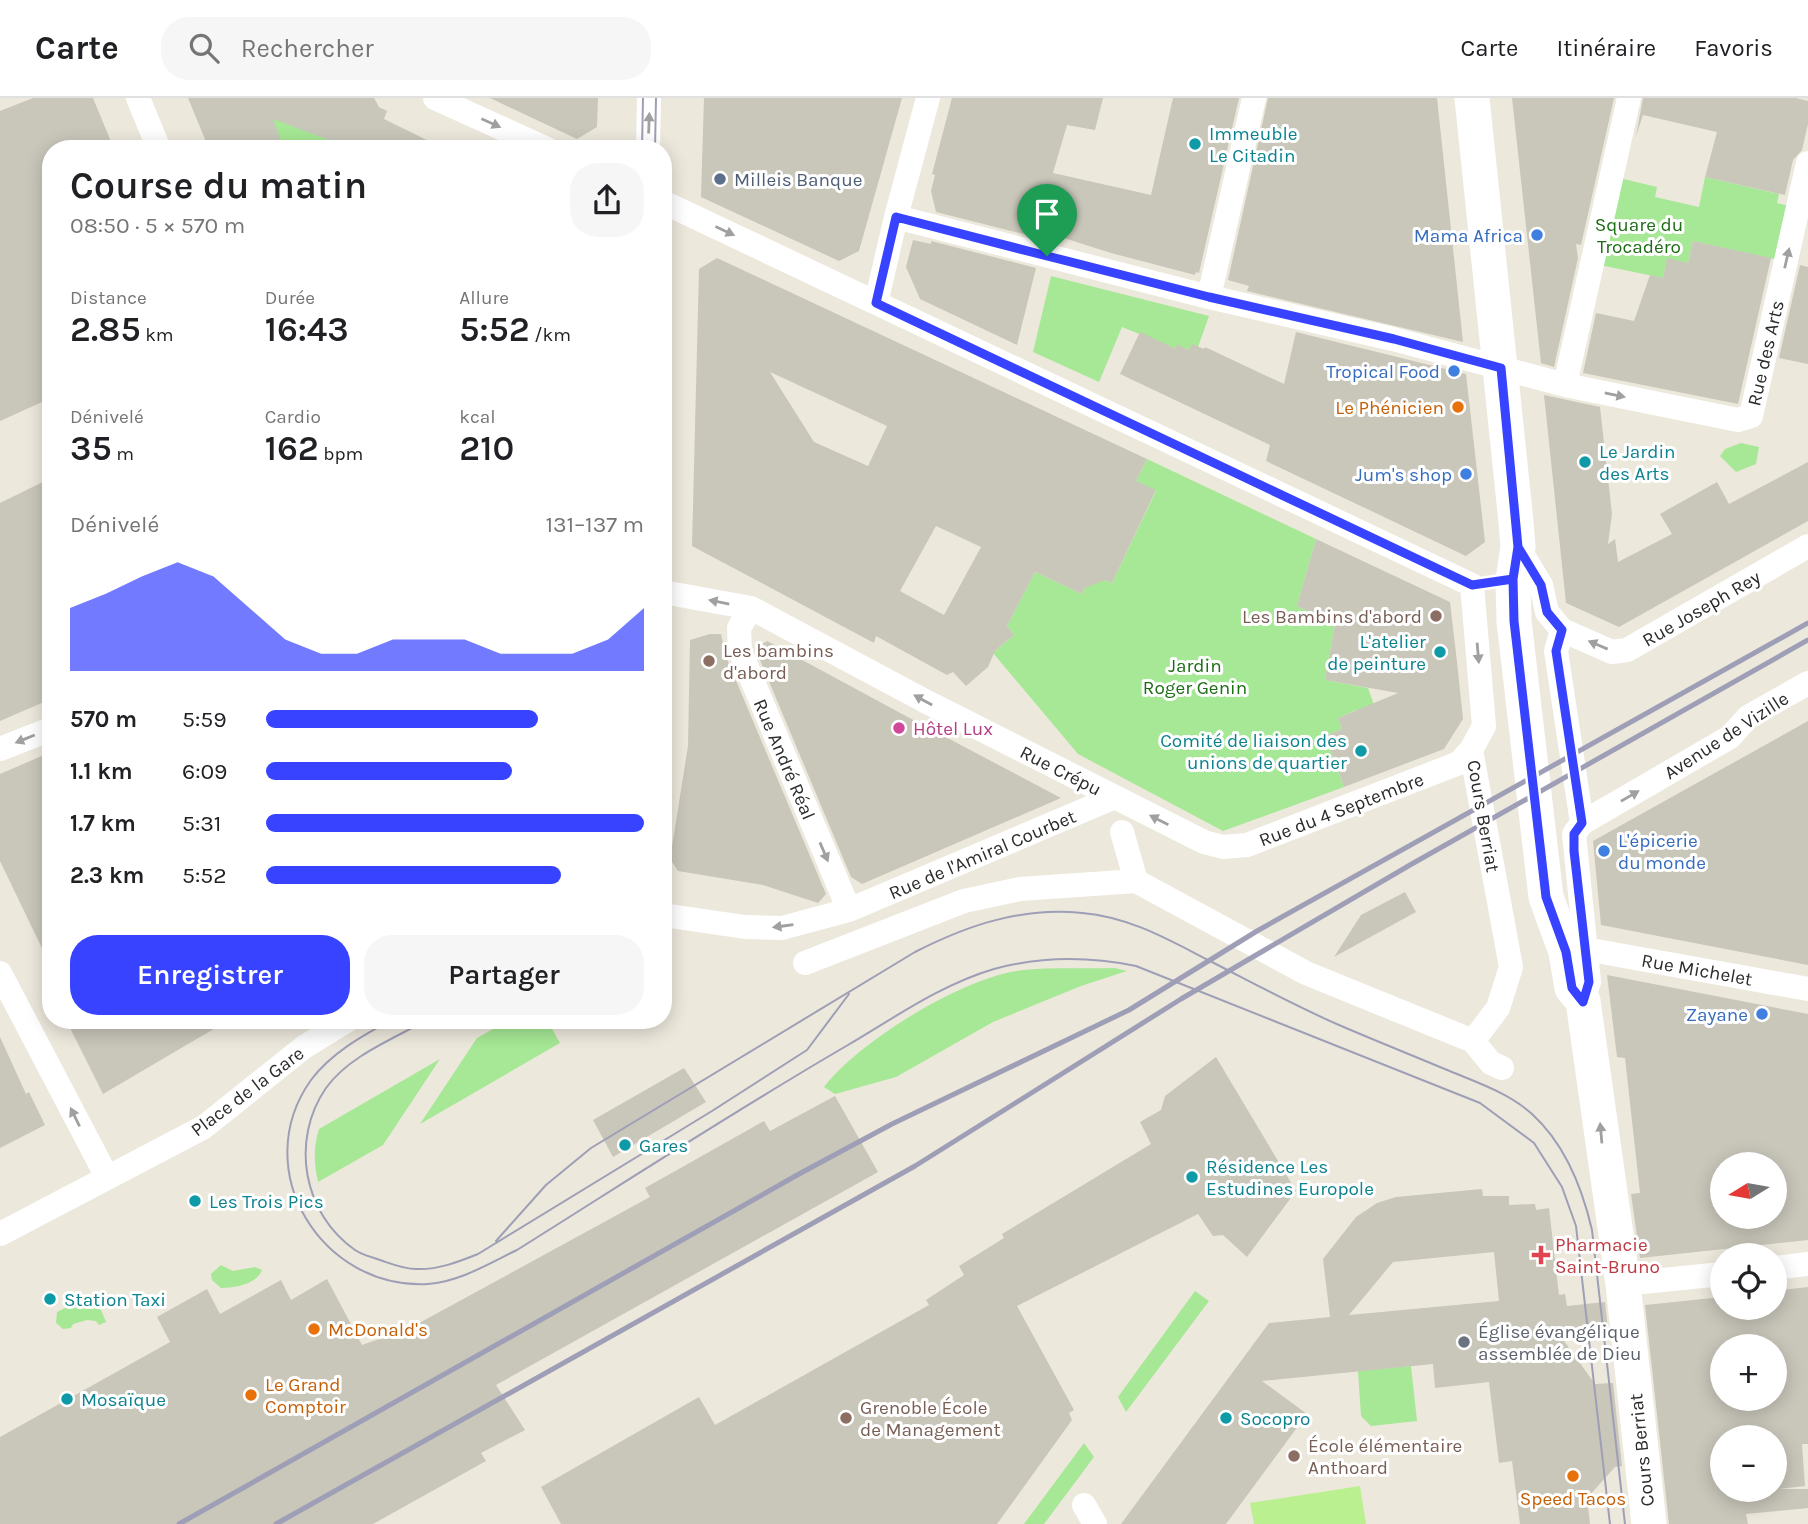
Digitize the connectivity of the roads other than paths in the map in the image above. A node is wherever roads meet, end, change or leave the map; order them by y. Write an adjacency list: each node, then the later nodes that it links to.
1 (138, 98): 8 (street)
2 (435, 98): 9 (street, one-way to 9)
3 (649, 98): 10 (street, one-way to 3)
4 (928, 98): 13 (street)
5 (1254, 98): 14 (street)
6 (1472, 98): 16 (street, Cours Berriat)
7 (1629, 98): 17 (street)
8 (155, 140)
9 (527, 140)
10 (648, 140)
11 (1808, 163): 17 (street, Rue des Arts, one-way to 11)
12 (672, 206): 15 (street, one-way to 15)
13 (896, 217): 14 (street, Rue des Arts); 15 (street)
14 (1209, 297): 16 (street, Rue des Arts)
15 (876, 303): 20 (street)
16 (1501, 368): 17 (street, Rue des Arts); 19 (street, Cours Berriat)
17 (1565, 385)
18 (1808, 546): 23 (street, Rue Joseph Rey, one-way to 23)
19 (1516, 563): 20 (street); 23 (street); 39 (street, Cours Berriat)
20 (1472, 585): 27 (street, Cours Berriat, one-way to 27)
21 (672, 594): 22 (street, Rue Crépu, one-way to 21)
22 (751, 608): 28 (street, Rue Crépu, one-way to 22); 33 (street, Rue André Réal, one-way to 33)
23 (1562, 630): 29 (street, Cours Berriat)
24 (1808, 683): 29 (street, Avenue de Vizille, one-way to 24)
25 (42, 733): 26 (street, one-way to 26)
26 (0, 749)
27 (1471, 750): 31 (street, Rue du 4 Septembre); 41 (street, Cours Berriat)
28 (1115, 797): 31 (street, Rue Crépu, one-way to 28); 33 (street, Rue de l'Amiral Courbet)
29 (1578, 829): 35 (street, Cours Berriat)
30 (1122, 832): 32 (street)
31 (1204, 842)
32 (1136, 881): 36 (street); 41 (street)
33 (849, 910): 34 (street, one-way to 34)
34 (672, 916)
35 (1586, 949): 38 (street, Rue Michelet); 39 (street, Cours Berriat)
36 (805, 963)
37 (0, 973): 43 (street, one-way to 37)
38 (1808, 989)
39 (1583, 1002): 48 (street, Cours Berriat, one-way to 39)
40 (333, 1029): 43 (street, Place de la Gare)
41 (1473, 1041): 42 (street)
42 (1502, 1068)
43 (107, 1177): 44 (street, Place de la Gare)
44 (0, 1234)
45 (1808, 1264): 46 (street)
46 (1787, 1266)
47 (1710, 1275): 48 (street)
48 (1623, 1284): 49 (street, Cours Berriat)
49 (1649, 1524)

